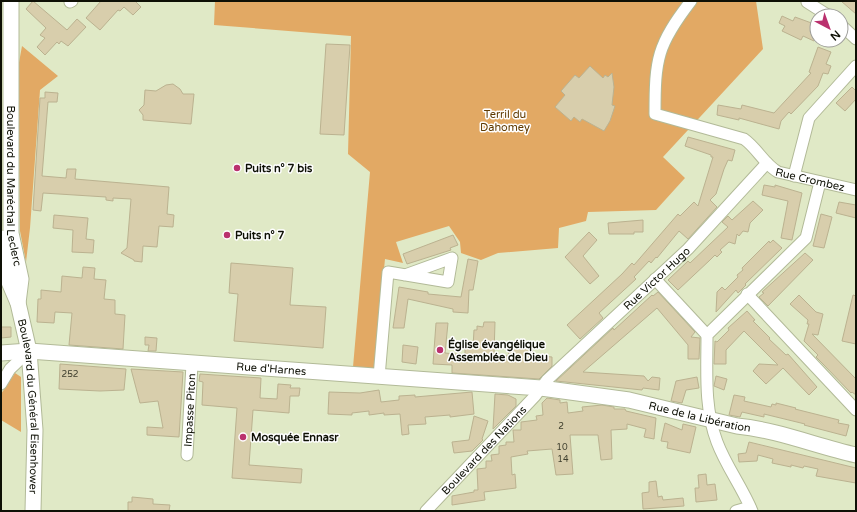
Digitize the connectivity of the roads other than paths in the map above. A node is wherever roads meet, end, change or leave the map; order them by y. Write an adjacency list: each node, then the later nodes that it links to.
1 (11, 1): 14 (main road, Boulevard du Maréchal Leclerc)
2 (691, 1): 6 (street, Rue Crombez)
3 (807, 2): 4 (street)
4 (816, 8)
5 (856, 66): 7 (street)
6 (767, 163): 7 (street, Rue Crombez); 12 (street, Rue Victor Hugo)
7 (794, 176): 8 (street, Rue Crombez)
8 (820, 182): 9 (street, Rue Crombez); 13 (street)
9 (856, 190)
10 (1, 238): 14 (main road, Boulevard du Maréchal Leclerc)
11 (405, 275): 19 (street)
12 (655, 279): 15 (street); 21 (street, Rue Victor Hugo)
13 (747, 294): 15 (street); 22 (street)
14 (18, 303): 16 (main road, Boulevard du Général Eisenhower)
15 (706, 335): 23 (street)
16 (29, 351): 17 (main road, Rue d'Harnes); 18 (main road, Rue d'Harnes); 20 (street); 27 (main road, Boulevard du Général Eisenhower)
17 (1, 353)
18 (192, 364): 19 (main road, Rue d'Harnes); 24 (street, Impasse Piton)
19 (379, 377): 21 (main road, Rue d'Harnes)
20 (1, 384)
21 (541, 388): 23 (main road, Rue de la Libération); 28 (street, Boulevard des Nations)
22 (856, 410)
23 (711, 420): 25 (main road, Rue de la Libération); 26 (street)
24 (188, 455)
25 (856, 455)
26 (751, 509): 29 (street)
27 (33, 511)
28 (426, 511)
29 (736, 511)

